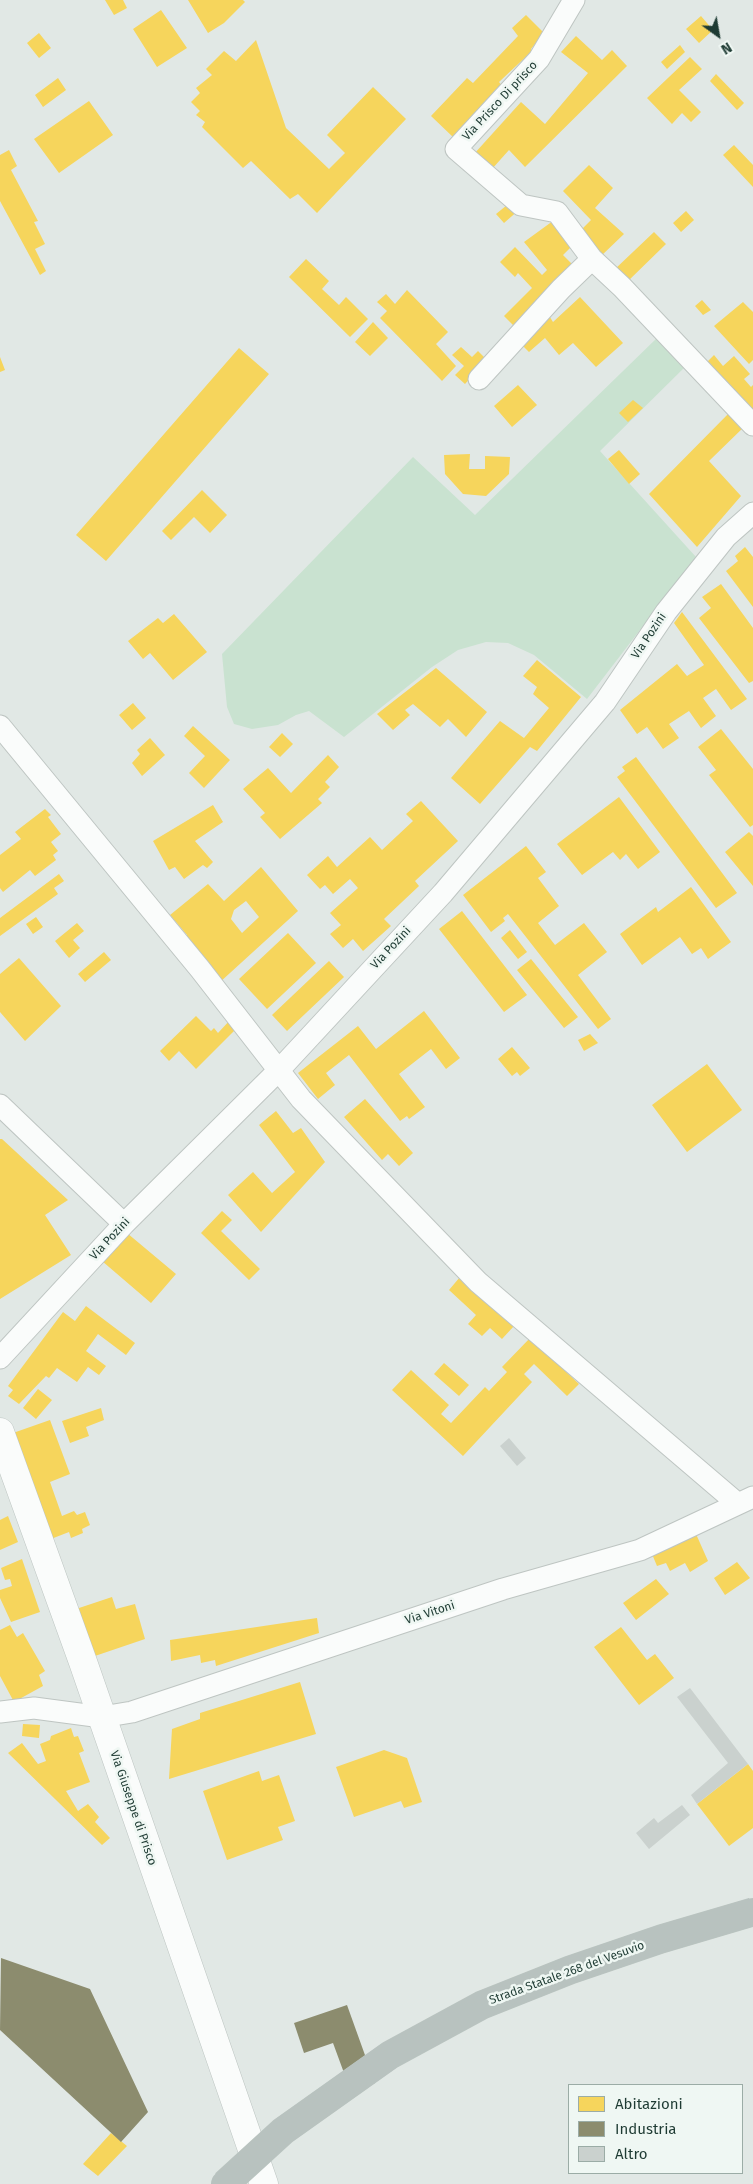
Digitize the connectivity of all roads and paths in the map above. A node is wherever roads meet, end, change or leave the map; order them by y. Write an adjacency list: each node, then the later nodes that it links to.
1 (574, 0): 2 (street, Via Prisco Di prisco)
2 (592, 259): 3 (street); 4 (street)
3 (479, 380)
4 (753, 425)
5 (753, 513): 7 (street, Via Pozini)
6 (0, 726): 7 (street)
7 (279, 1070): 9 (street, Via Pozini); 12 (street)
8 (0, 1105): 9 (street)
9 (124, 1224): 10 (street, Via Pozini)
10 (0, 1358)
11 (0, 1432): 14 (main road, Via Giuseppe di Prisco)
12 (746, 1500): 14 (street, Via Vitoni)
13 (0, 1712): 14 (street, Via Vitoni)
14 (102, 1718): 17 (main road, Via Giuseppe di Prisco)
15 (753, 1912): 16 (highway, Strada Statale 268 del Vesuvio, bridge)
16 (225, 2184)
17 (264, 2184)

